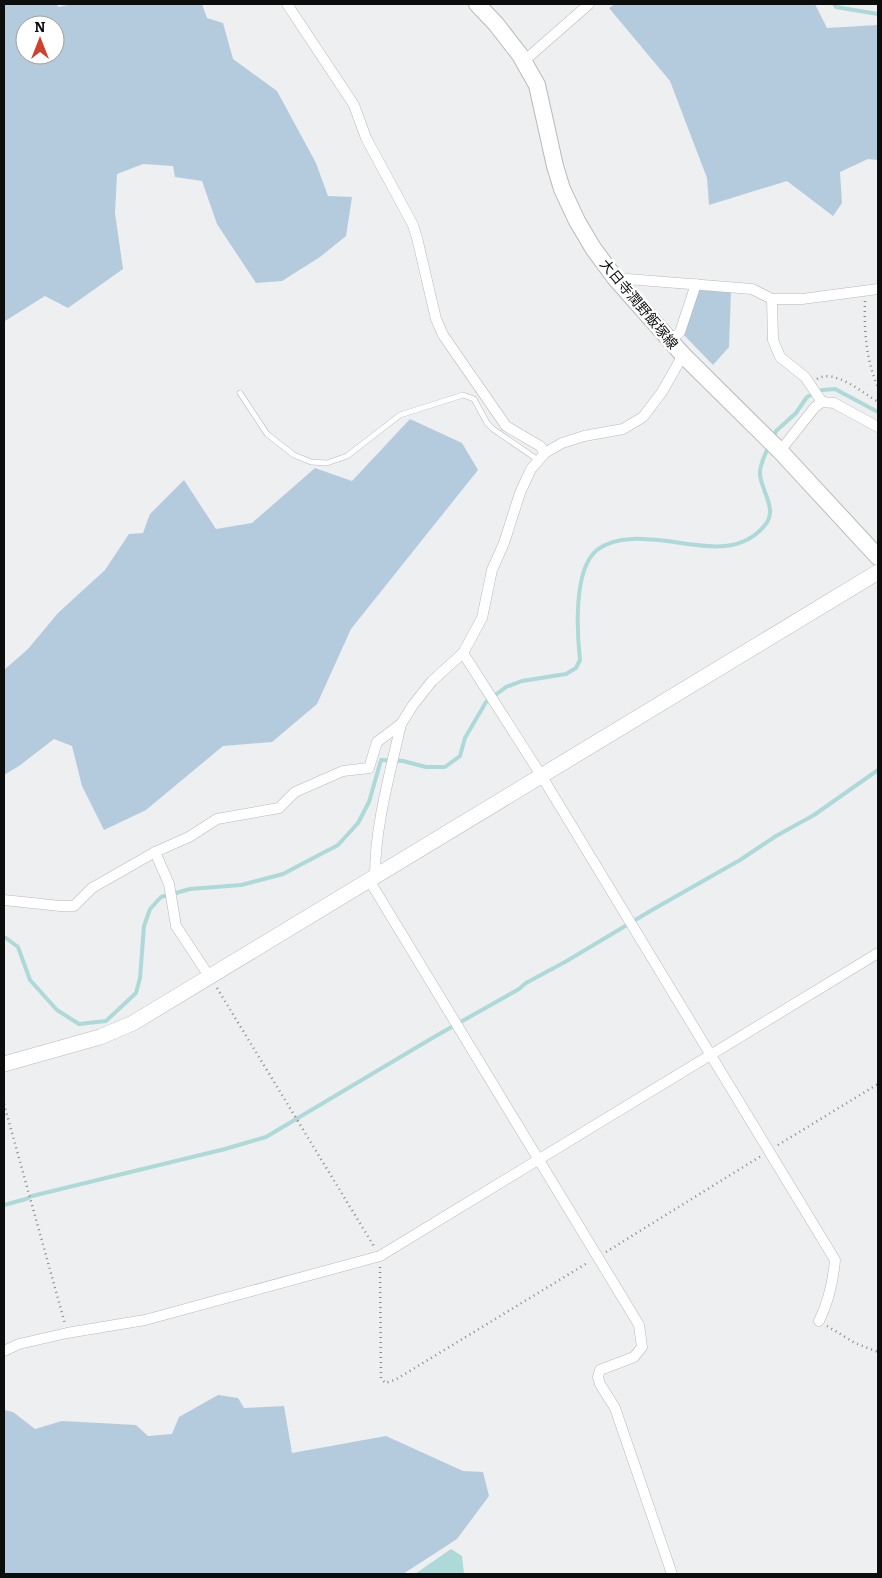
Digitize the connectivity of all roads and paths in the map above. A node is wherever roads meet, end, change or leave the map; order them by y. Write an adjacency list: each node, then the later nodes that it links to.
1 (287, 4): 19 (street)
2 (477, 4): 4 (main road, 大日寺潤野飯塚線)
3 (589, 4): 4 (street)
4 (524, 61): 5 (main road, 大日寺潤野飯塚線)
5 (615, 278): 6 (street); 10 (main road, 大日寺潤野飯塚線)
6 (696, 284): 9 (street); 10 (street)
7 (878, 289): 8 (street)
8 (866, 290): 9 (street); 13 (path)
9 (772, 299): 12 (street)
10 (670, 341): 11 (main road, 大日寺潤野飯塚線)
11 (683, 356): 18 (main road, 大日寺潤野飯塚線); 19 (street)
12 (810, 384): 15 (street); 16 (path)
13 (878, 387)
14 (240, 394): 19 (lane)
15 (822, 402): 17 (street); 18 (street)
16 (878, 402)
17 (878, 427)
18 (780, 451): 20 (main road, 大日寺潤野飯塚線)
19 (542, 457): 22 (street)
20 (878, 557)
21 (878, 572): 24 (street)
22 (463, 653): 23 (street); 24 (street)
23 (401, 724): 25 (street); 26 (street)
24 (541, 775): 26 (street); 30 (street)
25 (155, 852): 27 (street); 29 (street)
26 (372, 878): 29 (street); 33 (street)
27 (4, 900)
28 (878, 953): 30 (street)
29 (209, 976): 31 (street); 34 (path)
30 (710, 1054): 33 (street); 35 (street)
31 (4, 1064)
32 (4, 1104): 36 (path)
33 (537, 1160): 34 (street); 39 (street)
34 (380, 1256): 36 (street)
35 (819, 1321): 38 (path)
36 (67, 1333): 37 (street)
37 (4, 1351)
38 (878, 1352)
39 (672, 1574)

